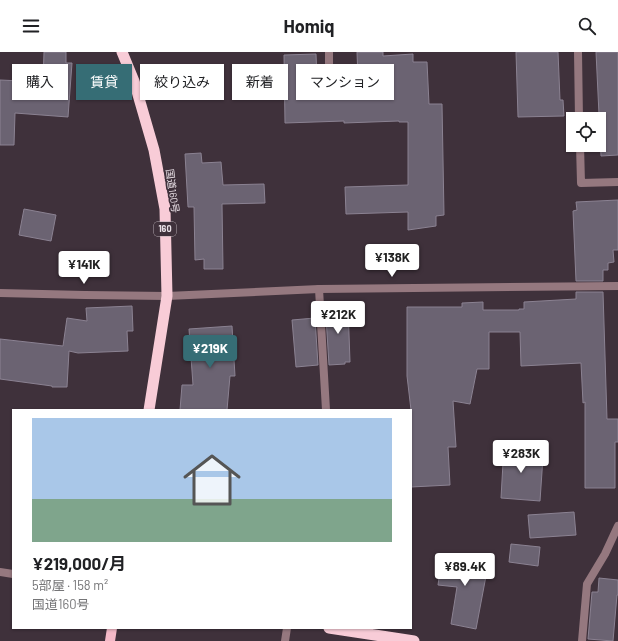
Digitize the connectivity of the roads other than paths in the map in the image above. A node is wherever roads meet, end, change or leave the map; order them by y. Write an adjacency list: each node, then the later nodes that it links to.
1 (122, 52): 11 (highway, 国道160号 / 160)
2 (329, 52): 4 (street)
3 (578, 52): 5 (street)
4 (330, 64)
5 (579, 112)
6 (580, 152): 7 (street)
7 (618, 182)
8 (618, 286): 9 (street)
9 (319, 289): 11 (street); 13 (street)
10 (0, 293): 11 (street)
11 (167, 296): 12 (highway, 国道160号 / 160)
12 (149, 409)
13 (326, 409)
14 (618, 526): 23 (street)
15 (0, 572): 16 (street)
16 (12, 574)
17 (112, 629): 20 (main road)
18 (287, 629): 21 (street)
19 (336, 629): 22 (highway)
20 (110, 641)
21 (285, 641)
22 (414, 641)
23 (582, 641)

